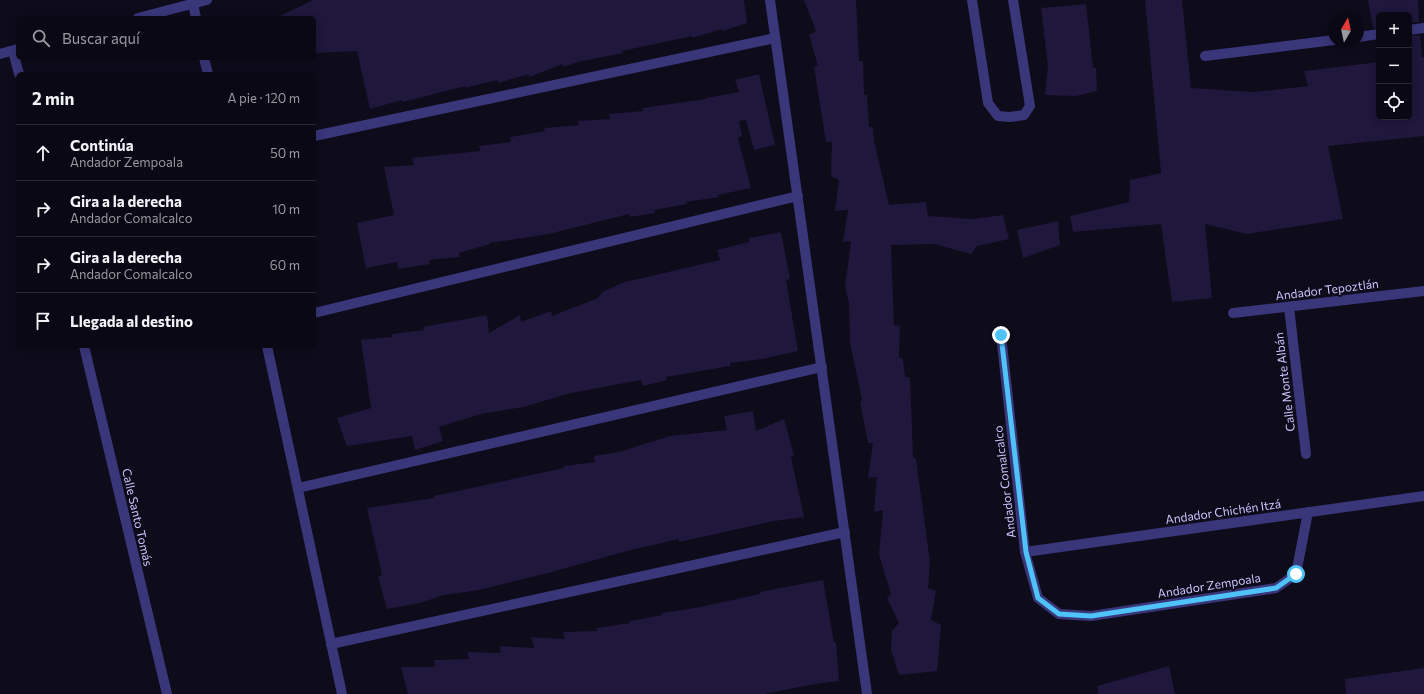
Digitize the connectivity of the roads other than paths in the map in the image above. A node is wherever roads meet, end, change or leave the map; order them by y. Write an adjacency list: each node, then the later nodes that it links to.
1 (207, 0): 5 (street)
2 (770, 0): 12 (street)
3 (972, 0): 4 (street)
4 (1013, 0)
5 (193, 4): 6 (street); 7 (street)
6 (146, 16)
7 (196, 16)
8 (1424, 28): 9 (street)
9 (1412, 30)
10 (1376, 34): 11 (street)
11 (1364, 36)
12 (775, 38): 21 (street); 22 (street)
13 (1328, 41): 16 (street)
14 (15, 50): 15 (street)
15 (0, 54)
16 (1205, 56)
17 (16, 60): 19 (street)
18 (204, 60): 20 (street)
19 (18, 72)
20 (208, 72)
21 (316, 136)
22 (798, 196): 25 (street); 30 (street)
23 (1424, 291): 24 (street, Andador Tepoztlán)
24 (1289, 307): 26 (street, Andador Tepoztlán); 31 (street, Calle Monte Albán)
25 (316, 312)
26 (1233, 313)
27 (1001, 335): 36 (street, Andador Comalcalco)
28 (84, 348): 40 (street, Calle Santo Tomás)
29 (267, 348): 32 (street)
30 (822, 367): 32 (street); 35 (street)
31 (1306, 454)
32 (298, 488): 38 (street)
33 (1424, 496): 34 (street, Andador Chichén Itzá)
34 (1308, 512): 36 (street, Andador Chichén Itzá); 37 (street, Andador Zempoala)
35 (845, 532): 38 (street); 39 (street)
36 (1026, 552): 37 (street, Andador Comalcalco)
37 (1059, 614)
38 (331, 644): 41 (street)
39 (865, 693)
40 (167, 694)
41 (342, 694)

